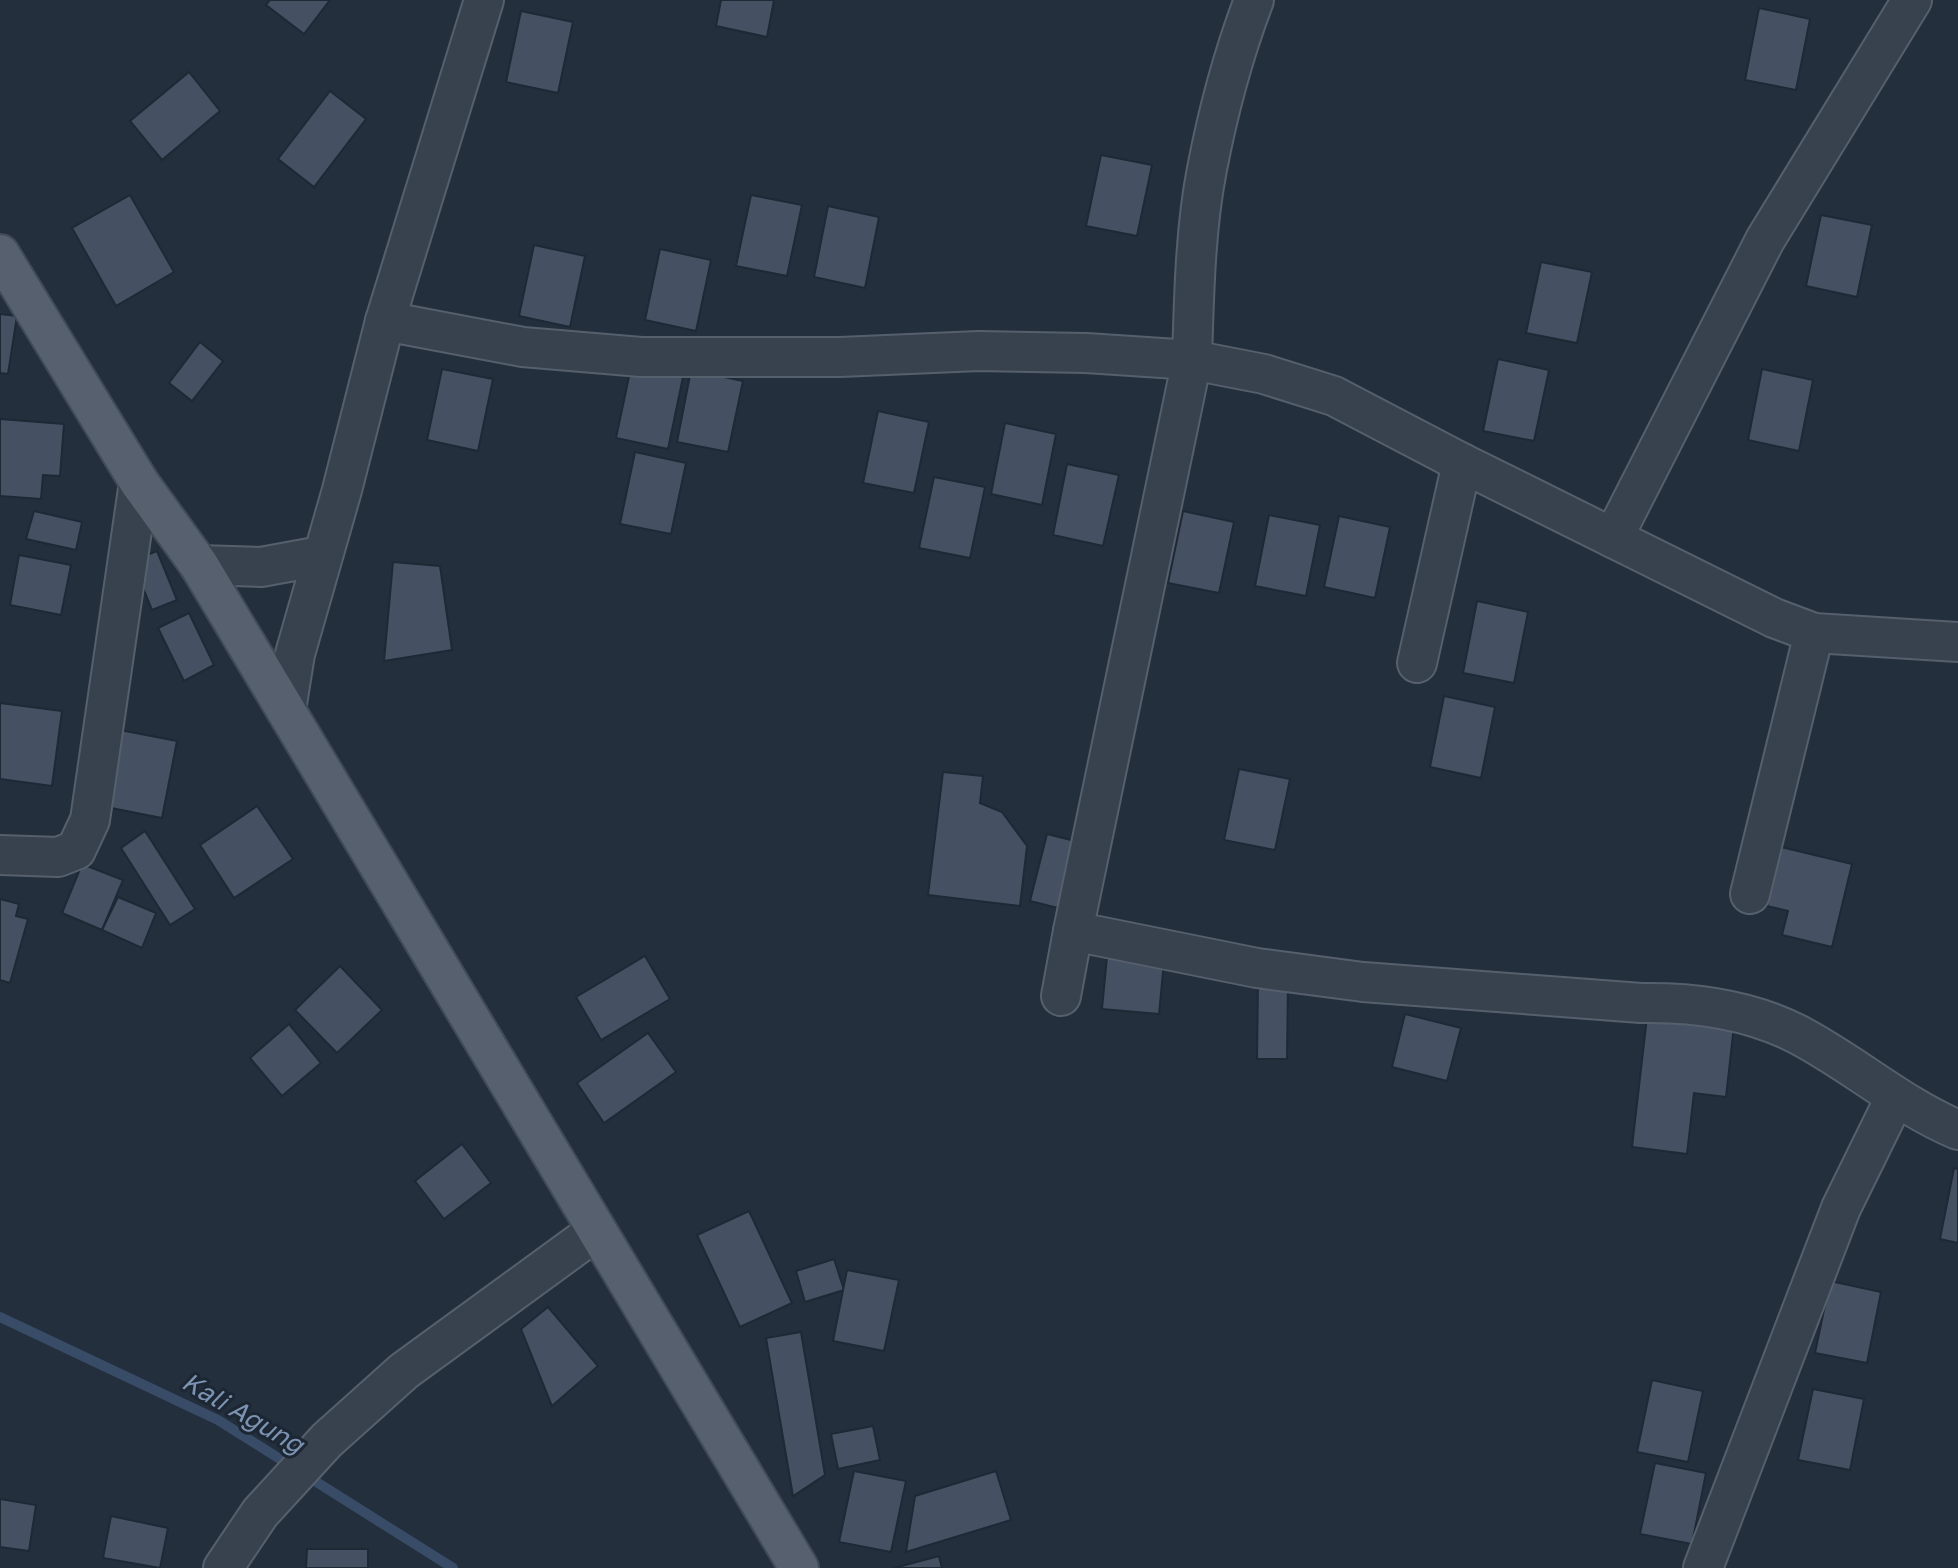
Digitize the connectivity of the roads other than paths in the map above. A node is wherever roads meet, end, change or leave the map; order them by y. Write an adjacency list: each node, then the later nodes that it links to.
1 (484, 0): 5 (street)
2 (1254, 0): 6 (street)
3 (1912, 0): 9 (street)
4 (0, 254): 8 (main road)
5 (385, 321): 6 (street); 10 (street)
6 (1192, 360): 7 (street); 18 (street)
7 (1462, 463): 9 (street); 14 (street)
8 (139, 482): 11 (main road); 16 (street)
9 (1613, 538): 12 (street)
10 (321, 556): 11 (street); 15 (street)
11 (199, 565): 15 (main road)
12 (1815, 633): 13 (street); 17 (street)
13 (1958, 642)
14 (1417, 663)
15 (286, 710): 22 (main road)
16 (0, 855)
17 (1750, 894)
18 (1073, 931): 19 (street); 20 (street)
19 (1061, 996)
20 (1895, 1098): 21 (street); 25 (street)
21 (1958, 1130)
22 (596, 1231): 23 (street); 24 (main road)
23 (223, 1568)
24 (799, 1568)
25 (1703, 1568)

